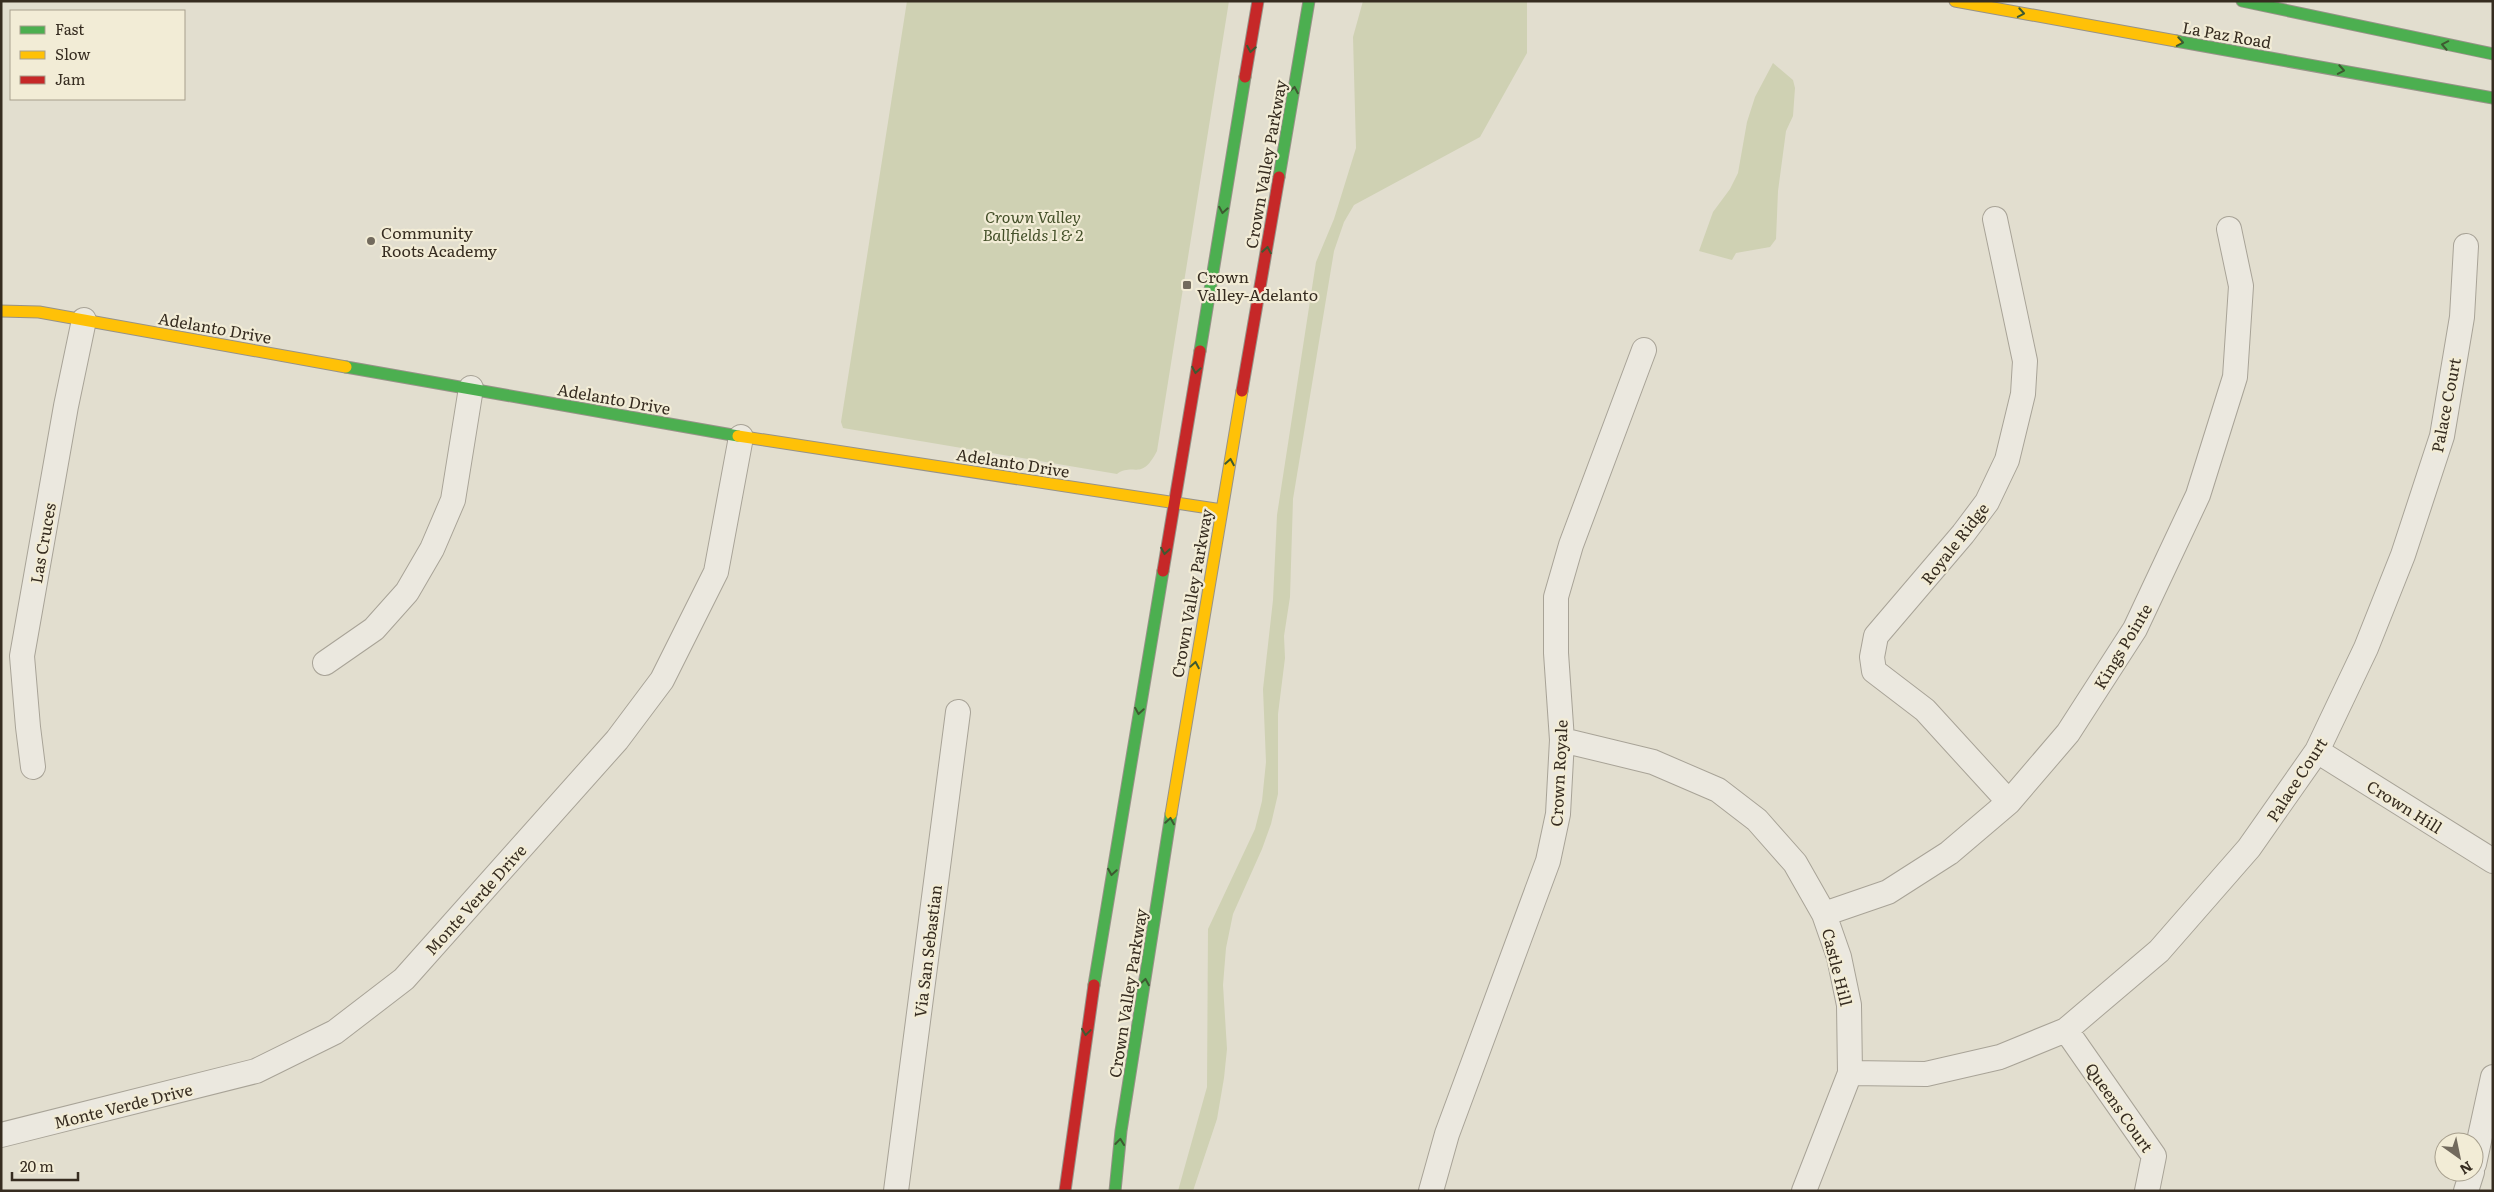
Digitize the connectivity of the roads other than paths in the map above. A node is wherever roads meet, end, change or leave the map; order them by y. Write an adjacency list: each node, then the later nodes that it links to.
1 (1258, 1): 15 (main road, Crown Valley Parkway, one-way to 15)
2 (1309, 1): 16 (main road, Crown Valley Parkway, one-way to 2)
3 (1955, 1): 6 (main road, La Paz Road, one-way to 6)
4 (2242, 1): 5 (main road, La Paz Road, one-way to 4)
5 (2493, 54)
6 (2493, 98)
7 (1995, 219): 22 (street, Royale Ridge)
8 (2229, 229): 22 (street, Kings Pointe)
9 (2466, 246): 20 (street, Palace Court)
10 (1, 311): 11 (main road, Adelanto Drive)
11 (84, 320): 13 (main road, Adelanto Drive); 21 (street, Las Cruces)
12 (1644, 350): 19 (street, Crown Royale)
13 (471, 388): 14 (main road, Adelanto Drive); 17 (street)
14 (741, 437): 15 (main road, Adelanto Drive); 29 (street, Monte Verde Drive)
15 (1173, 503): 16 (main road, Adelanto Drive); 31 (main road, Crown Valley Parkway, one-way to 31)
16 (1222, 510): 32 (main road, Crown Valley Parkway, one-way to 16)
17 (325, 663)
18 (958, 712): 30 (street, Via San Sebastian)
19 (1562, 740): 24 (street, Castle Hill); 33 (street, Crown Royale)
20 (2318, 751): 23 (street, Crown Hill); 25 (street, Palace Court)
21 (33, 767)
22 (2009, 802): 24 (street, Kings Pointe)
23 (2493, 861)
24 (1824, 914): 26 (street, Castle Hill)
25 (2066, 1030): 26 (street, Palace Court); 35 (street, Queens Court)
26 (1850, 1073): 34 (street, Castle Hill)
27 (2493, 1077): 28 (street)
28 (2481, 1132)
29 (1, 1135)
30 (896, 1191)
31 (1065, 1191)
32 (1114, 1191)
33 (1431, 1191)
34 (1804, 1191)
35 (2147, 1191)

